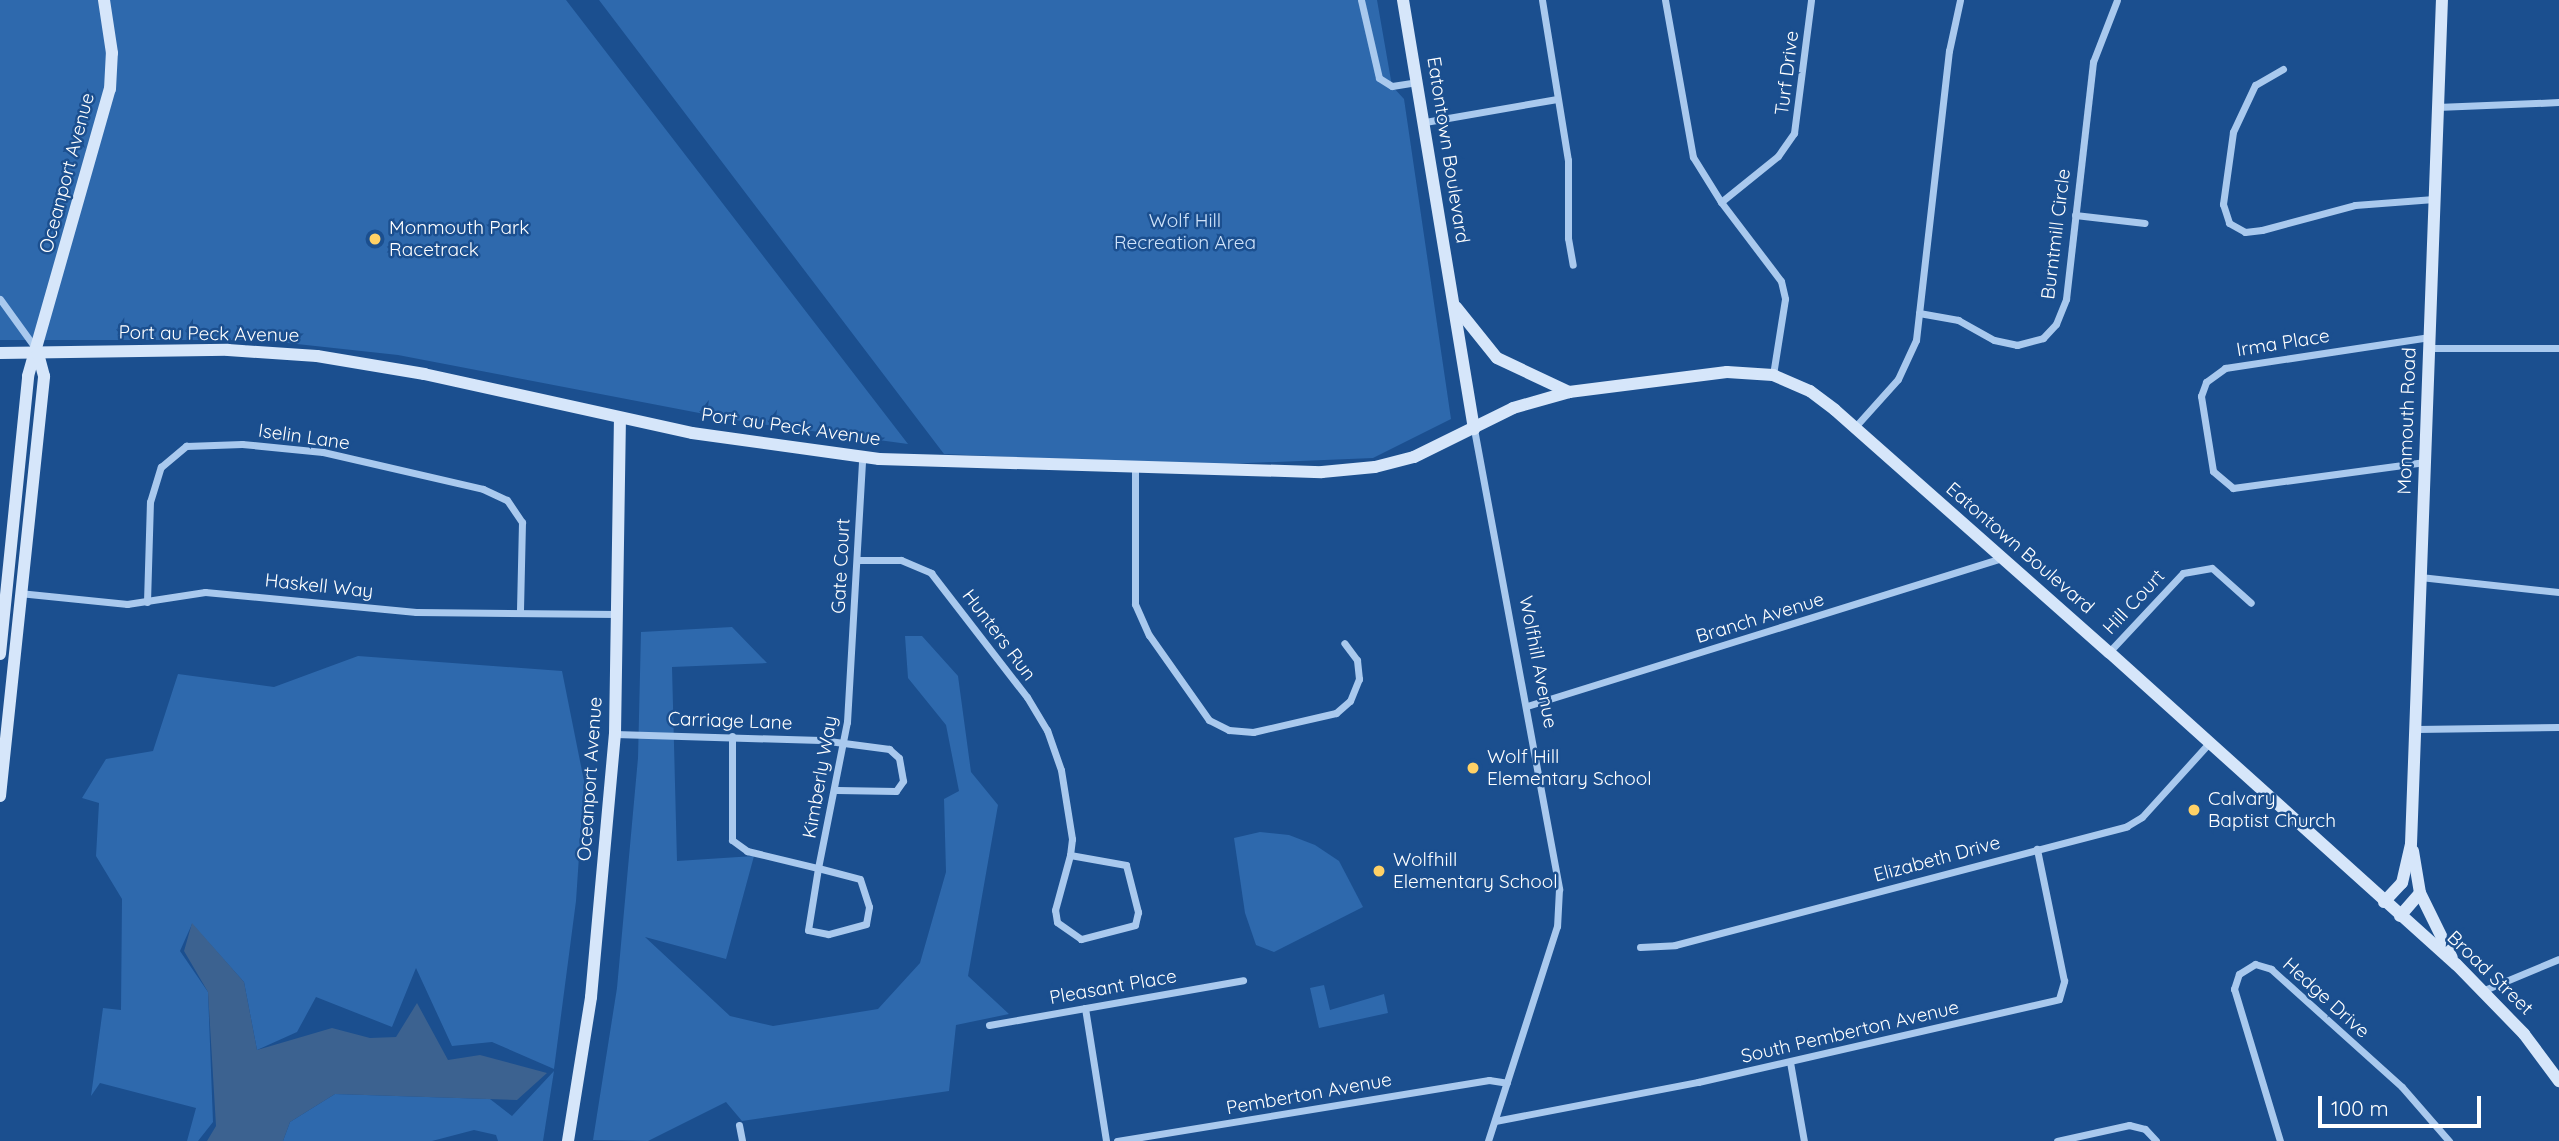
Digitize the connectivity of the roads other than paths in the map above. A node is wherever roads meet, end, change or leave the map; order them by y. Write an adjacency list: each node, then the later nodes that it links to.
1 (104, 0): 27 (street, Oceanport Avenue)
2 (1362, 0): 11 (street)
3 (1403, 0): 11 (street, Eatontown Boulevard)
4 (1542, 0): 12 (street)
5 (1665, 0): 17 (street)
6 (1811, 0): 17 (street, Turf Drive)
7 (1960, 0): 23 (street)
8 (2117, 0): 18 (street, Burntmill Circle)
9 (2442, 0): 14 (street, Monmouth Road)
10 (2283, 69): 16 (street)
11 (1418, 82): 15 (street, Eatontown Boulevard)
12 (1557, 99): 15 (street); 20 (street)
13 (2559, 102): 14 (street)
14 (2437, 107): 16 (street, Monmouth Road)
15 (1425, 122): 22 (street, Eatontown Boulevard)
16 (2434, 199): 24 (street, Monmouth Road)
17 (1721, 202): 28 (street)
18 (2075, 215): 19 (street); 23 (street, Burntmill Circle)
19 (2145, 223)
20 (1573, 265)
21 (0, 299): 27 (street)
22 (1455, 306): 29 (street); 32 (street, Wolfhill Avenue)
23 (1919, 313): 31 (street)
24 (2430, 343): 25 (street, Irma Place); 34 (street, Monmouth Road); 34 (street, Irma Place)
25 (2559, 348)
26 (0, 353): 27 (street, Port au Peck Avenue)
27 (38, 353): 30 (street, Port au Peck Avenue); 40 (street); 48 (street, Oceanport Avenue)
28 (1773, 375): 29 (street, Eatontown Boulevard); 31 (street, Eatontown Boulevard)
29 (1569, 392): 32 (street, Port au Peck Avenue)
30 (620, 418): 33 (street, Port au Peck Avenue); 44 (street, Oceanport Avenue)
31 (1855, 427): 36 (street, Eatontown Boulevard)
32 (1474, 429): 35 (street, Port au Peck Avenue); 49 (street, Wolfhill Avenue)
33 (862, 458): 35 (street, Port au Peck Avenue); 37 (street, Gate Court)
34 (2425, 462): 38 (street, Monmouth Road)
35 (1135, 467): 46 (street)
36 (2001, 558): 47 (street, Eatontown Boulevard); 49 (street, Branch Avenue)
37 (858, 560): 45 (street, Gate Court); 60 (street, Hunters Run)
38 (2420, 576): 39 (street); 51 (street, Monmouth Road)
39 (2559, 592)
40 (19, 593): 41 (street, Haskell Way); 57 (street)
41 (147, 601): 43 (street, Haskell Way); 43 (street, Iselin Lane)
42 (2251, 603): 47 (street, Hill Court)
43 (520, 611): 44 (street, Haskell Way)
44 (617, 614): 52 (street, Oceanport Avenue)
45 (853, 630): 54 (street, Kimberly Way)
46 (1344, 643)
47 (2109, 652): 55 (street, Eatontown Boulevard)
48 (0, 654)
49 (1527, 706): 74 (street, Wolfhill Avenue)
50 (2559, 727): 51 (street)
51 (2416, 729): 58 (street, Monmouth Road)
52 (615, 734): 53 (street, Carriage Lane); 77 (street, Oceanport Avenue)
53 (732, 736): 54 (street, Carriage Lane); 61 (street, Kimberly Way)
54 (844, 743): 56 (street, Kimberly Way); 56 (street, Carriage Lane)
55 (2209, 743): 59 (street, Elizabeth Drive); 63 (street, Eatontown Boulevard)
56 (837, 790): 61 (street, Kimberly Way)
57 (0, 796)
58 (2411, 844): 62 (street, Monmouth Road); 63 (street, Monmouth Road)
59 (2037, 849): 65 (street, Elizabeth Drive); 72 (street, South Pemberton Avenue)
60 (1070, 855): 60 (street)
61 (818, 868): 61 (street)
62 (2420, 893): 64 (street); 67 (street, Monmouth Road)
63 (2384, 902): 64 (street, Broad Street)
64 (2400, 916): 67 (street, Broad Street)
65 (1640, 947)
66 (2559, 959): 69 (street)
67 (2456, 964): 69 (street, Broad Street)
68 (1243, 980): 70 (street, Pleasant Place)
69 (2483, 991): 73 (street, Broad Street)
70 (1085, 1008): 71 (street, Pleasant Place); 79 (street)
71 (989, 1026)
72 (1790, 1062): 75 (street, South Pemberton Avenue); 82 (street)
73 (2559, 1081)
74 (1507, 1083): 75 (street, Wolfhill Avenue); 80 (street, Pemberton Avenue)
75 (1495, 1121): 81 (street, Wolfhill Avenue)
76 (739, 1125): 78 (street)
77 (568, 1141)
78 (741, 1141)
79 (1106, 1141)
80 (1117, 1141)
81 (1488, 1141)
82 (1804, 1141)
83 (2057, 1141): 84 (street)
84 (2157, 1141)
85 (2280, 1141): 86 (street, Hedge Drive)
86 (2449, 1141)

